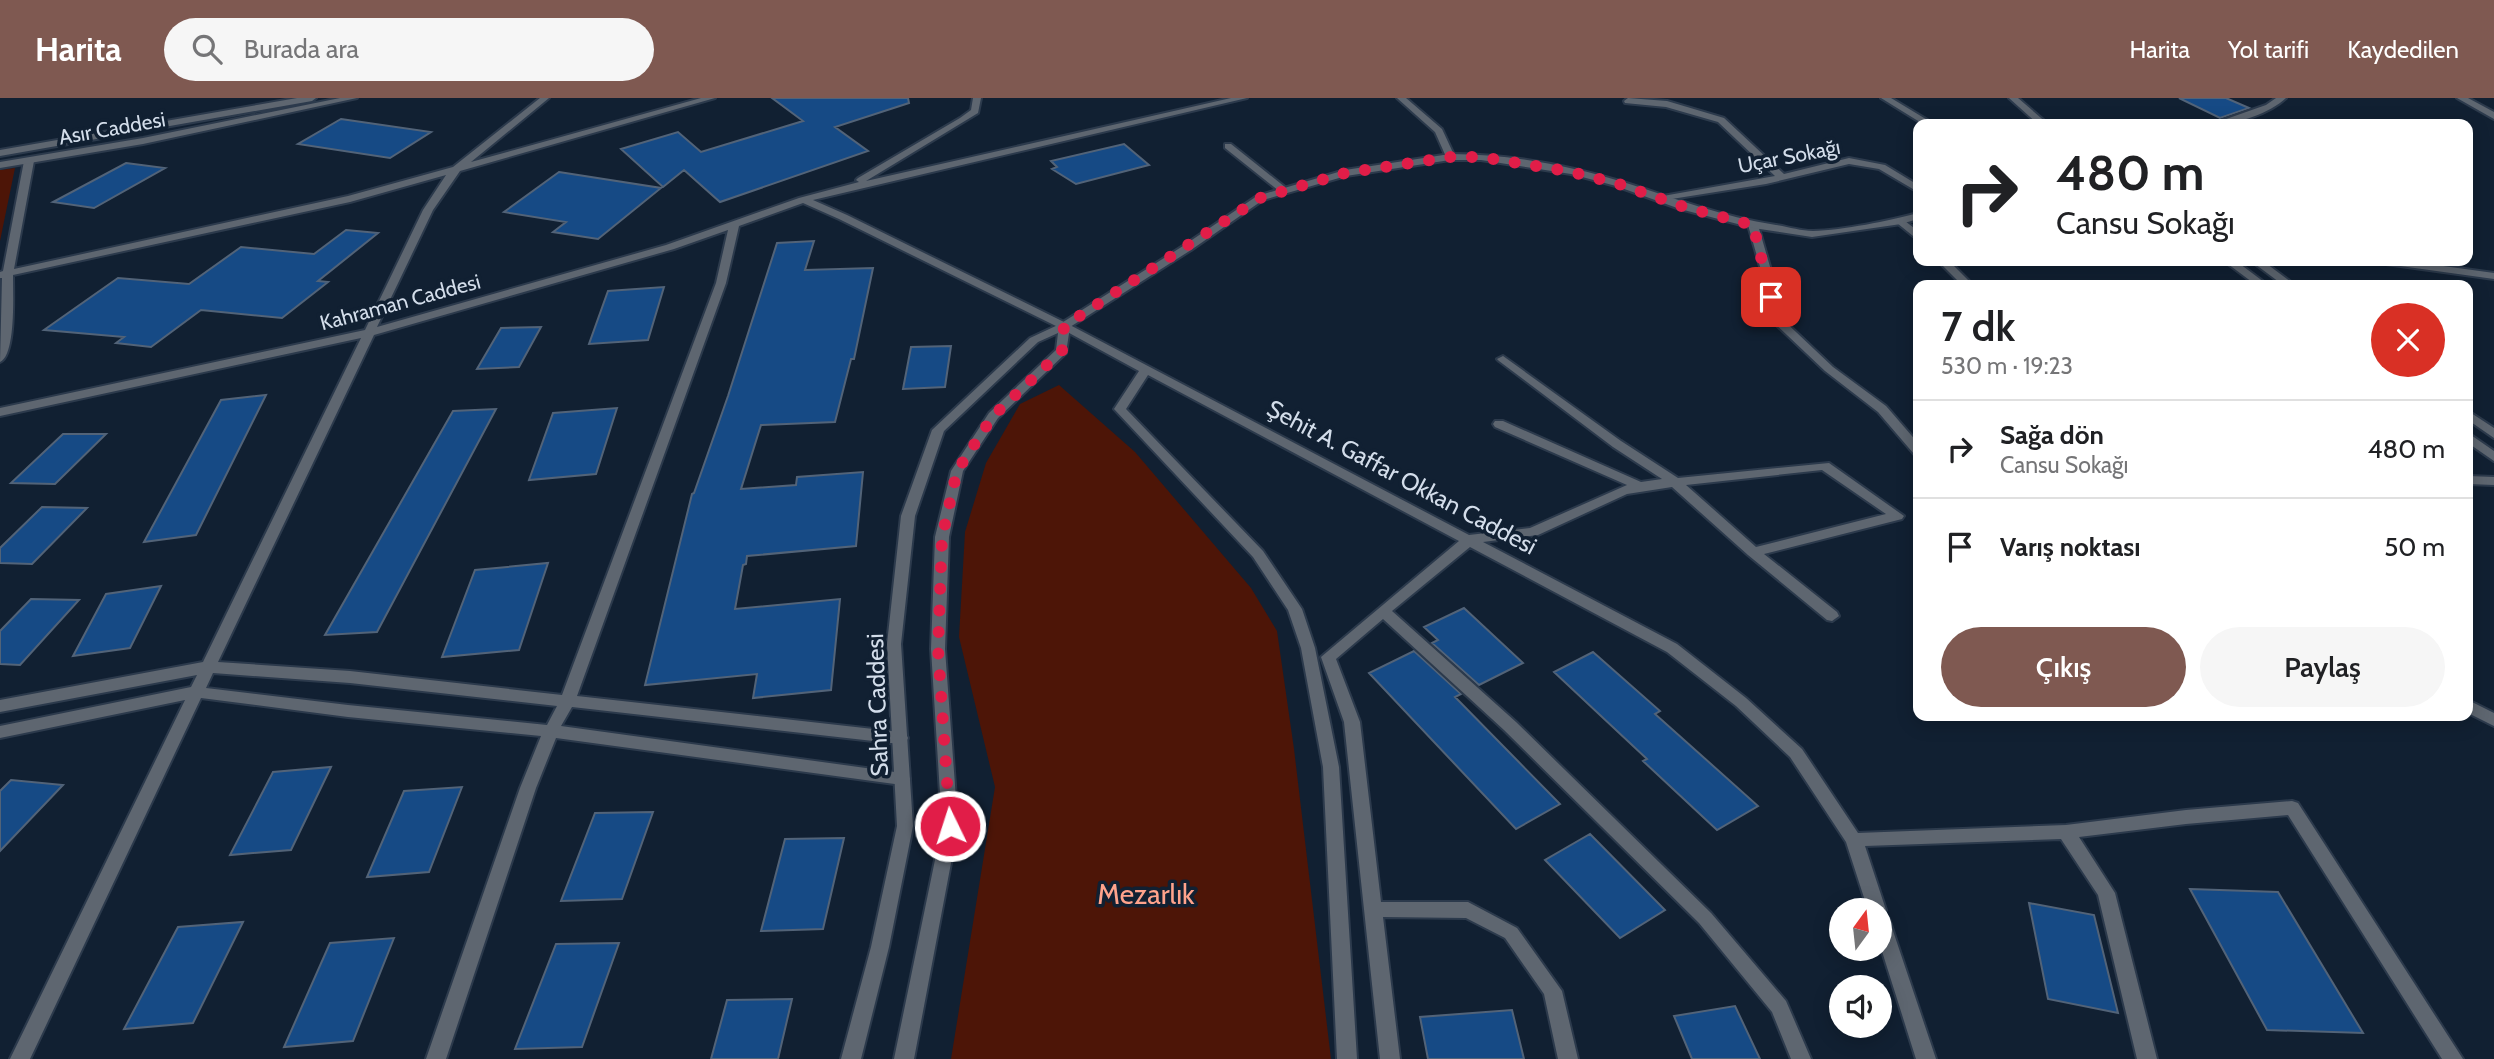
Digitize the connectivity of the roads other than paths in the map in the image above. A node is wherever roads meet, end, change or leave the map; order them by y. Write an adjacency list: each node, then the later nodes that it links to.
1 (312, 98): 19 (street, Asır Caddesi)
2 (353, 98): 21 (street, Asır Caddesi)
3 (545, 98): 23 (street)
4 (711, 98): 23 (street)
5 (977, 98): 26 (street)
6 (1243, 98): 26 (street)
7 (1401, 98): 20 (street)
8 (1874, 98): 12 (street)
9 (2013, 98): 16 (street)
10 (2282, 98): 17 (street)
11 (2461, 98): 14 (street)
12 (1888, 100): 15 (street)
13 (1628, 101): 24 (street)
14 (2494, 116)
15 (1920, 119)
16 (2037, 119)
17 (2233, 119)
18 (1228, 146): 27 (street)
19 (0, 153)
20 (1450, 157): 27 (street, Sahra Caddesi); 28 (street, Sahra Caddesi)
21 (29, 161): 22 (street, Asır Caddesi); 39 (street)
22 (0, 165)
23 (453, 172): 39 (street); 45 (street)
24 (1782, 177): 25 (street, Uçar Sokağı); 28 (street, Uçar Sokağı)
25 (1913, 186)
26 (848, 188): 29 (street, Kahraman Caddesi)
27 (1282, 189): 44 (street, Sahra Caddesi)
28 (1663, 199): 32 (street, Sahra Caddesi)
29 (803, 200): 33 (street, Kahraman Caddesi); 44 (street, Şehit A. Gaffar Okkan Caddesi)
30 (1913, 217): 31 (street, Sahra Caddesi)
31 (1901, 221): 32 (street, Sahra Caddesi); 34 (street)
32 (1753, 225): 54 (street)
33 (734, 227): 45 (street, Kahraman Caddesi); 66 (street)
34 (1913, 232)
35 (1948, 266): 41 (street)
36 (2236, 266): 42 (street)
37 (2263, 266): 43 (street)
38 (2422, 266): 40 (street)
39 (4, 274): 46 (street)
40 (2494, 276)
41 (1963, 280)
42 (2256, 280)
43 (2283, 280)
44 (1064, 326): 48 (street, Şehit A. Gaffar Okkan Caddesi); 72 (street, Sahra Caddesi); 82 (street)
45 (372, 332): 49 (street, Kahraman Caddesi); 64 (street)
46 (0, 359)
47 (1503, 359): 58 (street)
48 (1145, 371): 60 (street, Şehit A. Gaffar Okkan Caddesi); 83 (street)
49 (0, 412)
50 (2473, 419): 52 (street)
51 (1499, 424): 59 (street)
52 (2494, 434)
53 (2473, 441): 55 (street)
54 (1913, 445)
55 (2494, 457)
56 (2473, 480): 57 (street)
57 (2494, 481)
58 (1675, 482): 59 (street); 61 (street); 61 (street)
59 (1640, 486): 60 (street)
60 (1470, 539): 62 (street); 75 (street, Şehit A. Gaffar Okkan Caddesi)
61 (1753, 552): 63 (street)
62 (1383, 611): 77 (street); 86 (street)
63 (1832, 616)
64 (208, 667): 65 (street); 66 (street); 67 (street)
65 (195, 692): 70 (street); 71 (street); 79 (street)
66 (568, 702): 70 (street); 72 (street)
67 (0, 706)
68 (2473, 709): 69 (street)
69 (2494, 720)
70 (551, 731): 73 (street); 80 (street)
71 (0, 732)
72 (900, 738): 73 (street, Sahra Caddesi)
73 (902, 779): 81 (street, Sahra Caddesi)
74 (2066, 832): 75 (street); 88 (street); 89 (street)
75 (1854, 841): 76 (street, Şehit A. Gaffar Okkan Caddesi)
76 (1873, 898)
77 (1373, 909): 84 (street); 85 (street)
78 (1892, 956): 87 (street)
79 (20, 1059)
80 (436, 1059)
81 (851, 1059)
82 (904, 1059)
83 (1348, 1059)
84 (1390, 1059)
85 (1568, 1059)
86 (1801, 1059)
87 (1926, 1059)
88 (2147, 1059)
89 (2454, 1059)

